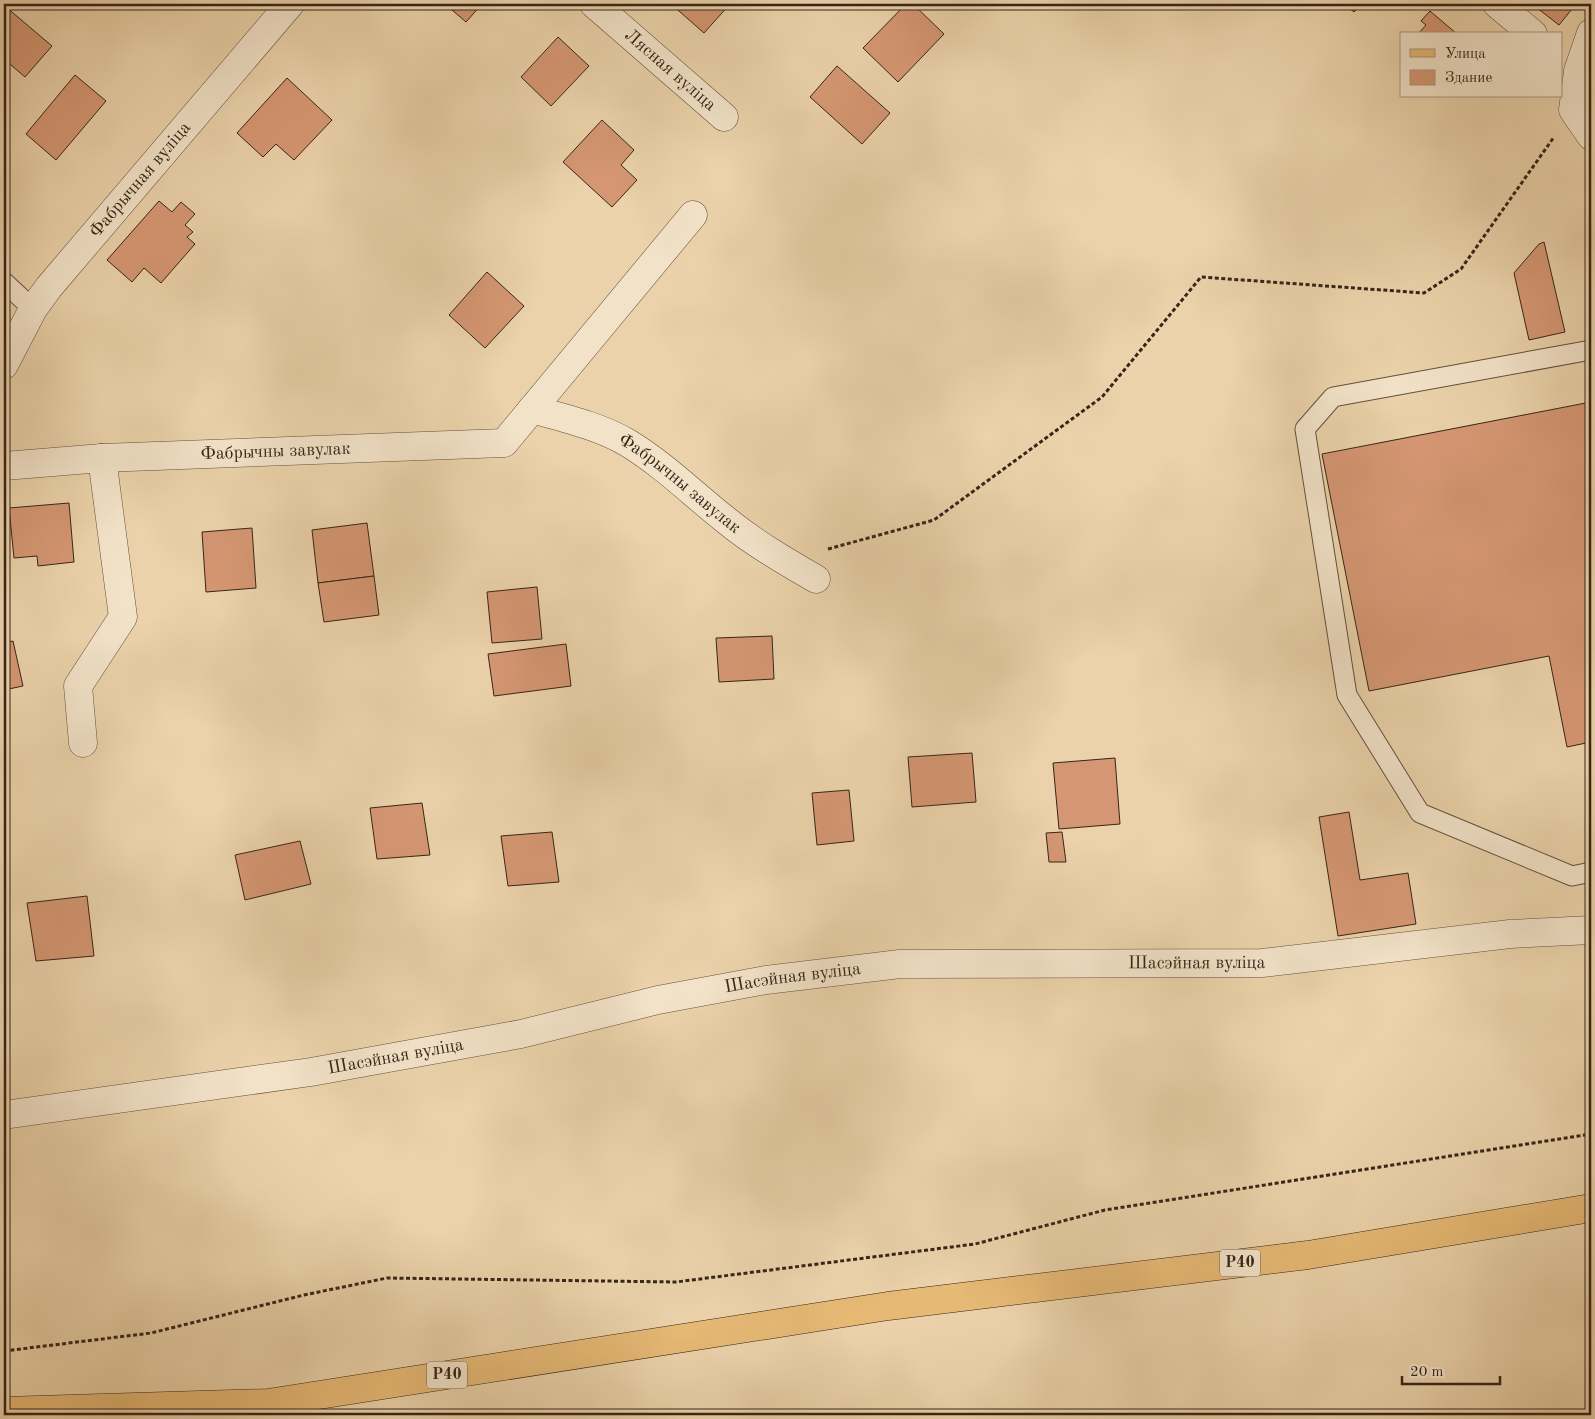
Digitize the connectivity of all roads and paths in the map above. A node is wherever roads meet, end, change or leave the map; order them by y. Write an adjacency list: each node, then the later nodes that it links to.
1 (290, 4): 12 (street, Фабрычная вуліца)
2 (594, 4): 8 (street, Лясная вуліца)
3 (1497, 4): 4 (street)
4 (1531, 32)
5 (1591, 33): 6 (street)
6 (1569, 64): 7 (street)
7 (1573, 110): 9 (street); 18 (path)
8 (724, 117)
9 (1591, 136)
10 (693, 215): 15 (street, Фабрычны завулак)
11 (4, 282): 12 (lane)
12 (33, 309): 14 (street, Фабрычная вуліца)
13 (1591, 350): 21 (lane)
14 (4, 365)
15 (532, 409): 16 (street, Фабрычны завулак); 18 (street, Фабрычны завулак)
16 (102, 458): 17 (street, Фабрычны завулак); 20 (street)
17 (4, 466)
18 (785, 561): 19 (street, Фабрычны завулак)
19 (816, 579)
20 (83, 743)
21 (1591, 872)
22 (1591, 930): 23 (street, Шасэйная вуліца)
23 (4, 1115)
24 (1591, 1134): 26 (path)
25 (1591, 1208): 27 (main road, Р40)
26 (4, 1351)
27 (4, 1411)

